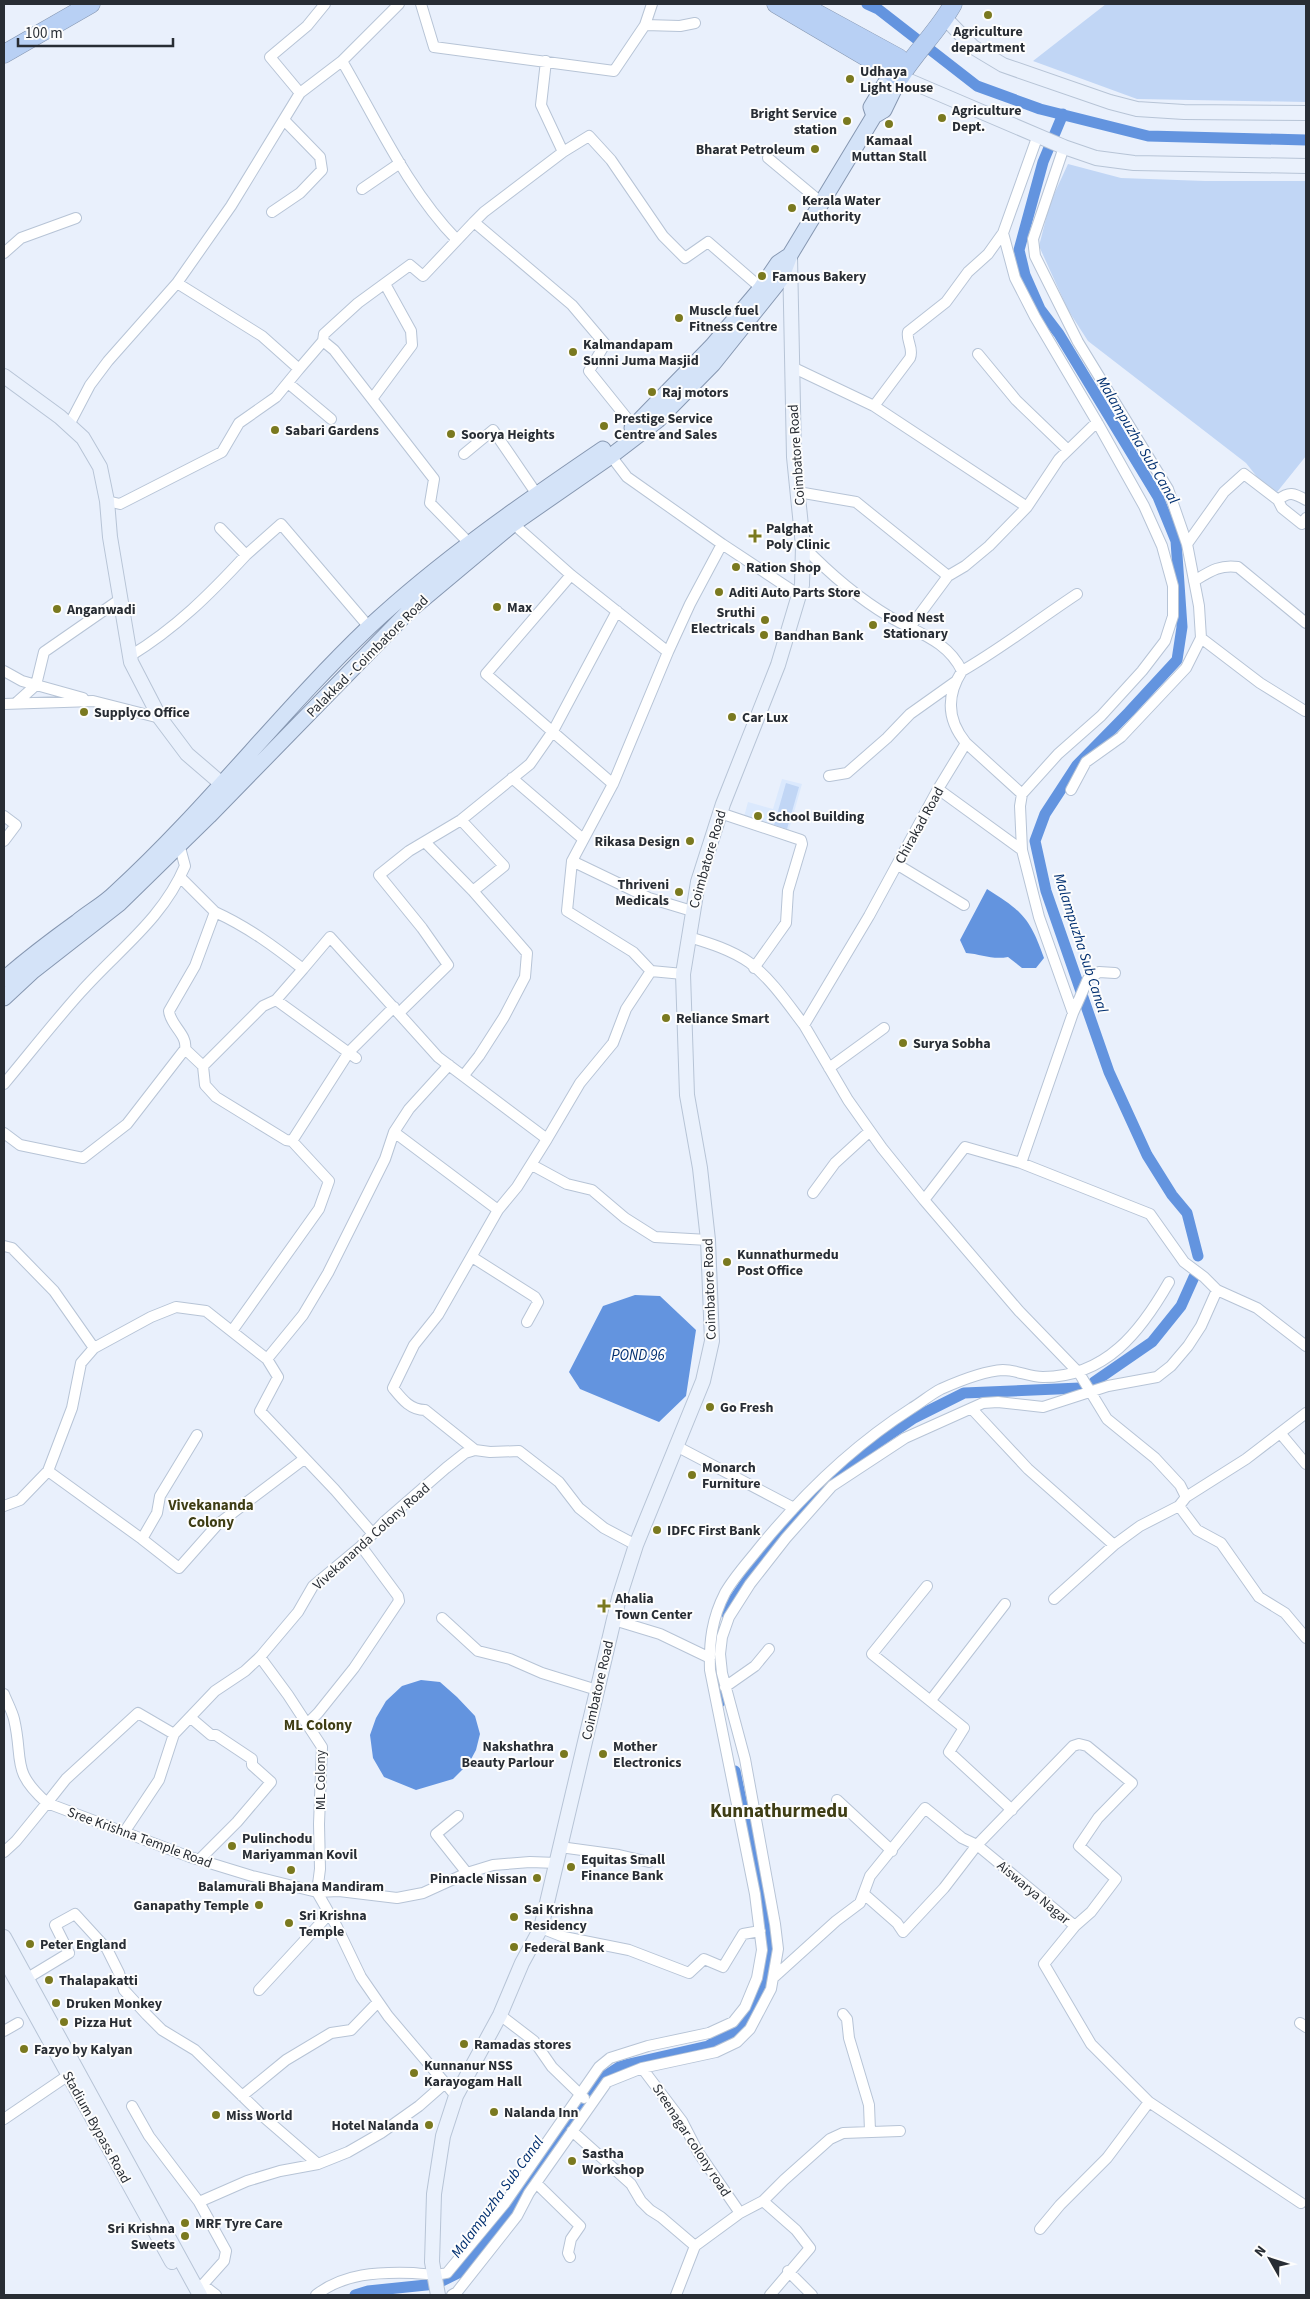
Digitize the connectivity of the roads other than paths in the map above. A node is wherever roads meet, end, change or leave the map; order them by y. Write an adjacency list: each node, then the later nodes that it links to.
1 (71, 4): 12 (highway)
2 (91, 4): 13 (highway)
3 (325, 4): 17 (street)
4 (400, 4): 14 (street)
5 (421, 4): 15 (street)
6 (652, 4): 11 (street)
7 (776, 4): 16 (highway)
8 (800, 4): 16 (highway)
9 (944, 13): 16 (highway, Palakkad - Coimbatore Road); 18 (main road)
10 (695, 23): 11 (street)
11 (645, 25): 15 (street)
12 (4, 42)
13 (4, 54)
14 (342, 61): 17 (street); 24 (street)
15 (546, 61): 22 (street)
16 (902, 64): 20 (main road); 27 (main road, Palakkad - Coimbatore Road)
17 (300, 93): 19 (street)
18 (1306, 113)
19 (284, 120): 28 (street); 35 (street)
20 (1038, 136): 21 (main road); 31 (street)
21 (1064, 147): 25 (main road); 64 (street)
22 (563, 152): 30 (street); 37 (street)
23 (768, 158): 27 (street)
24 (400, 163): 26 (street); 32 (street)
25 (1306, 166)
26 (362, 189)
27 (822, 203): 34 (main road, Palakkad - Coimbatore Road)
28 (272, 212)
29 (76, 218): 33 (street)
30 (474, 222): 32 (street); 49 (street)
31 (1002, 233): 45 (street); 47 (street)
32 (457, 240): 36 (street)
33 (4, 253)
34 (790, 255): 37 (main road, Palakkad - Coimbatore Road); 40 (main road, Coimbatore Road); 52 (main road, Palakkad - Coimbatore Road)
35 (177, 283): 41 (street); 48 (street)
36 (386, 284): 38 (street); 44 (street)
37 (761, 288): 49 (main road, Palakkad - Coimbatore Road)
38 (323, 342): 41 (street); 44 (street)
39 (978, 354): 50 (street)
40 (792, 367): 45 (street); 53 (main road, Coimbatore Road)
41 (299, 369): 43 (street)
42 (4, 376): 48 (main road)
43 (288, 383): 46 (street); 57 (street)
44 (372, 399): 62 (street)
45 (874, 406): 58 (street)
46 (331, 419)
47 (1097, 422): 50 (street); 98 (street)
48 (69, 425): 57 (main road)
49 (634, 427): 54 (main road, Palakkad - Coimbatore Road)
50 (1068, 450): 58 (street)
51 (464, 454): 54 (street)
52 (611, 456): 60 (main road, Palakkad - Coimbatore Road); 63 (street)
53 (798, 492): 65 (main road, Coimbatore Road); 68 (street)
54 (536, 493): 60 (main road, Palakkad - Coimbatore Road)
55 (1278, 500): 56 (street); 59 (street); 64 (street)
56 (1306, 500)
57 (107, 501): 73 (main road)
58 (1027, 507): 68 (street)
59 (1306, 518)
60 (509, 520): 62 (main road, Palakkad - Coimbatore Road); 67 (street); 70 (main road, Palakkad - Coimbatore Road)
61 (220, 528): 66 (street)
62 (470, 544): 70 (main road, Palakkad - Coimbatore Road)
63 (722, 544): 71 (street); 79 (street)
64 (1187, 544): 69 (street)
65 (803, 546): 71 (main road, Coimbatore Road); 76 (street)
66 (246, 555): 77 (street); 80 (street)
67 (571, 575): 74 (street); 90 (street)
68 (948, 576): 76 (street)
69 (1194, 581): 75 (street); 78 (street)
70 (420, 592): 77 (main road, Palakkad - Coimbatore Road); 95 (main road, Palakkad - Coimbatore Road)
71 (799, 594): 99 (main road, Coimbatore Road)
72 (1077, 594): 82 (street)
73 (119, 600): 80 (main road); 84 (street)
74 (617, 611): 79 (street); 90 (street)
75 (1306, 624)
76 (911, 626): 82 (street)
77 (369, 627): 95 (main road, Palakkad - Coimbatore Road)
78 (1201, 638): 88 (street); 97 (street)
79 (668, 652): 94 (street)
80 (130, 656): 89 (main road)
81 (4, 671): 84 (street)
82 (962, 671): 83 (street)
83 (955, 682): 91 (street); 92 (street)
84 (36, 685): 85 (street); 87 (street)
85 (93, 701): 87 (street); 89 (street)
86 (4, 704): 87 (street)
87 (16, 704)
88 (1305, 711)
89 (160, 718): 95 (main road)
90 (553, 731): 93 (street); 94 (street)
91 (966, 743): 96 (street, Chirakad Road); 98 (street)
92 (829, 776)
93 (512, 778): 101 (street); 103 (street)
94 (613, 784): 103 (street)
95 (226, 788): 102 (main road, Palakkad - Coimbatore Road)
96 (938, 789): 106 (street); 108 (street, Chirakad Road)
97 (1071, 790)
98 (1022, 794): 106 (street)
99 (720, 813): 112 (main road, Coimbatore Road); 115 (street)
100 (4, 816): 104 (street)
101 (461, 820): 105 (street); 110 (street)
102 (178, 839): 109 (street); 120 (main road, Palakkad - Coimbatore Road); 121 (main road, Palakkad - Coimbatore Road)
103 (583, 839): 107 (street)
104 (4, 841)
105 (425, 842): 110 (street); 123 (street)
106 (1022, 850): 124 (street)
107 (572, 861): 112 (street); 117 (street)
108 (898, 865): 111 (street); 125 (street, Chirakad Road)
109 (180, 877): 113 (street); 133 (street)
110 (473, 891): 132 (street)
111 (964, 905)
112 (692, 911): 114 (main road, Coimbatore Road)
113 (215, 912): 116 (street); 127 (street)
114 (689, 937): 115 (street); 119 (main road, Coimbatore Road)
115 (754, 968): 125 (street)
116 (303, 970): 122 (street); 123 (street)
117 (651, 971): 119 (street); 137 (street)
118 (1115, 973): 124 (street)
119 (683, 974): 144 (main road, Coimbatore Road)
120 (4, 979)
121 (4, 998)
122 (276, 1000): 128 (street); 130 (street)
123 (397, 1010): 128 (street); 129 (street)
124 (1073, 1013): 139 (street)
125 (804, 1025): 131 (street)
126 (884, 1028): 131 (street)
127 (185, 1049): 130 (street); 136 (street)
128 (352, 1055): 138 (street)
129 (449, 1065): 132 (street); 135 (street)
130 (203, 1066): 138 (street)
131 (829, 1068): 134 (street)
132 (464, 1075): 137 (street)
133 (4, 1084)
134 (870, 1131): 141 (street); 142 (street)
135 (394, 1132): 143 (street); 153 (street)
136 (4, 1133)
137 (547, 1139): 140 (street)
138 (292, 1141): 150 (street)
139 (1021, 1163): 142 (street); 148 (street)
140 (532, 1165): 143 (street); 144 (street)
141 (813, 1193)
142 (924, 1200): 154 (street)
143 (498, 1210): 146 (street)
144 (708, 1240): 160 (main road, Coimbatore Road)
145 (4, 1246): 152 (street)
146 (472, 1257): 149 (street); 161 (street)
147 (1170, 1282): 154 (street)
148 (1217, 1290): 151 (street); 155 (street)
149 (527, 1322)
150 (232, 1331): 152 (street); 153 (street)
151 (1306, 1346)
152 (94, 1348): 164 (street)
153 (267, 1359): 162 (street)
154 (1078, 1373): 155 (street); 168 (street)
155 (1090, 1392): 156 (street); 165 (street)
156 (972, 1409): 172 (street); 184 (street)
157 (1306, 1413): 158 (street)
158 (1281, 1434): 163 (street); 165 (street)
159 (197, 1435): 170 (street)
160 (678, 1447): 168 (street); 171 (main road, Coimbatore Road)
161 (475, 1450): 169 (street, Vivekananda Colony Road); 171 (street)
162 (304, 1459): 169 (street); 170 (street)
163 (1306, 1464)
164 (48, 1471): 166 (street); 170 (street)
165 (1186, 1497): 167 (street)
166 (4, 1506)
167 (1179, 1506): 172 (street); 179 (street)
168 (794, 1508): 182 (street)
169 (372, 1534): 173 (street, Vivekananda Colony Road)
170 (142, 1539)
171 (636, 1545): 178 (main road, Coimbatore Road)
172 (1114, 1545): 175 (street)
173 (361, 1546): 181 (street, Vivekananda Colony Road); 189 (street)
174 (927, 1586): 187 (street)
175 (1054, 1599)
176 (1006, 1604): 187 (street)
177 (442, 1618): 183 (street)
178 (614, 1620): 182 (street); 183 (main road, Coimbatore Road)
179 (1306, 1638)
180 (769, 1649): 184 (street)
181 (260, 1657): 188 (street, Vivekananda Colony Road); 189 (street, ML Colony)
182 (710, 1658): 186 (street)
183 (597, 1690): 197 (main road, Coimbatore Road)
184 (726, 1692): 186 (street); 212 (street)
185 (4, 1694): 192 (street)
186 (716, 1700): 209 (street)
187 (932, 1700): 193 (street)
188 (192, 1718): 190 (street, Vivekananda Colony Road); 200 (street)
189 (308, 1723): 204 (street, ML Colony)
190 (174, 1734): 192 (street); 195 (street)
191 (837, 1800): 198 (street)
192 (47, 1803): 195 (street, Sree Krishna Temple Road); 199 (street)
193 (1012, 1810): 196 (street); 207 (street)
194 (458, 1816): 203 (street)
195 (125, 1831): 200 (street, Sree Krishna Temple Road)
196 (977, 1845): 198 (street, Aiswarya Nagar); 205 (street); 207 (street, Aiswarya Nagar)
197 (560, 1847): 201 (street); 202 (main road, Coimbatore Road)
198 (892, 1851): 205 (street, Aiswarya Nagar)
199 (4, 1852)
200 (200, 1860): 204 (street, Sree Krishna Temple Road)
201 (649, 1862)
202 (557, 1863): 203 (street, Sree Krishna Temple Road); 208 (main road, Coimbatore Road)
203 (467, 1873): 204 (street, Sree Krishna Temple Road)
204 (317, 1892): 206 (street)
205 (864, 1894): 212 (street, Aiswarya Nagar)
206 (329, 1914): 214 (street); 215 (street)
207 (1075, 1926): 227 (street, Aiswarya Nagar)
208 (541, 1928): 209 (street); 217 (main road, Coimbatore Road)
209 (760, 1931): 223 (street)
210 (4, 1937): 213 (main road, Stadium Bypass Road)
211 (4, 1958): 221 (main road, Stadium Bypass Road)
212 (773, 1978): 220 (street)
213 (26, 1979): 221 (main road, Stadium Bypass Road); 224 (street)
214 (259, 1990)
215 (378, 2002): 222 (street); 224 (street)
216 (843, 2014): 231 (street)
217 (500, 2015): 223 (street); 225 (main road, Coimbatore Road)
218 (18, 2023): 219 (street)
219 (4, 2031)
220 (642, 2068): 226 (street); 238 (street, Sreenagar colony road)
221 (72, 2072): 229 (street); 244 (main road, Stadium Bypass Road)
222 (444, 2084): 225 (street); 233 (street)
223 (579, 2095): 226 (street); 243 (street)
224 (242, 2096): 233 (street)
225 (456, 2096): 243 (main road, Coimbatore Road)
226 (591, 2102): 230 (street)
227 (1149, 2102): 237 (street, Aiswarya Nagar); 239 (street)
228 (132, 2106): 235 (street)
229 (4, 2119)
230 (572, 2131): 234 (street); 240 (street)
231 (870, 2131): 232 (street); 236 (street)
232 (900, 2131)
233 (318, 2164): 235 (street)
234 (536, 2183): 241 (street); 248 (street)
235 (200, 2202): 244 (street)
236 (763, 2202): 238 (street); 242 (street)
237 (1301, 2203)
238 (740, 2213): 240 (street)
239 (1040, 2229)
240 (695, 2246): 249 (street)
241 (570, 2257)
242 (788, 2272): 250 (street); 251 (street)
243 (436, 2276): 246 (street); 247 (main road, Coimbatore Road)
244 (198, 2291): 245 (street)
245 (216, 2295)
246 (316, 2295)
247 (439, 2295)
248 (452, 2295)
249 (676, 2295)
250 (770, 2295)
251 (812, 2295)

